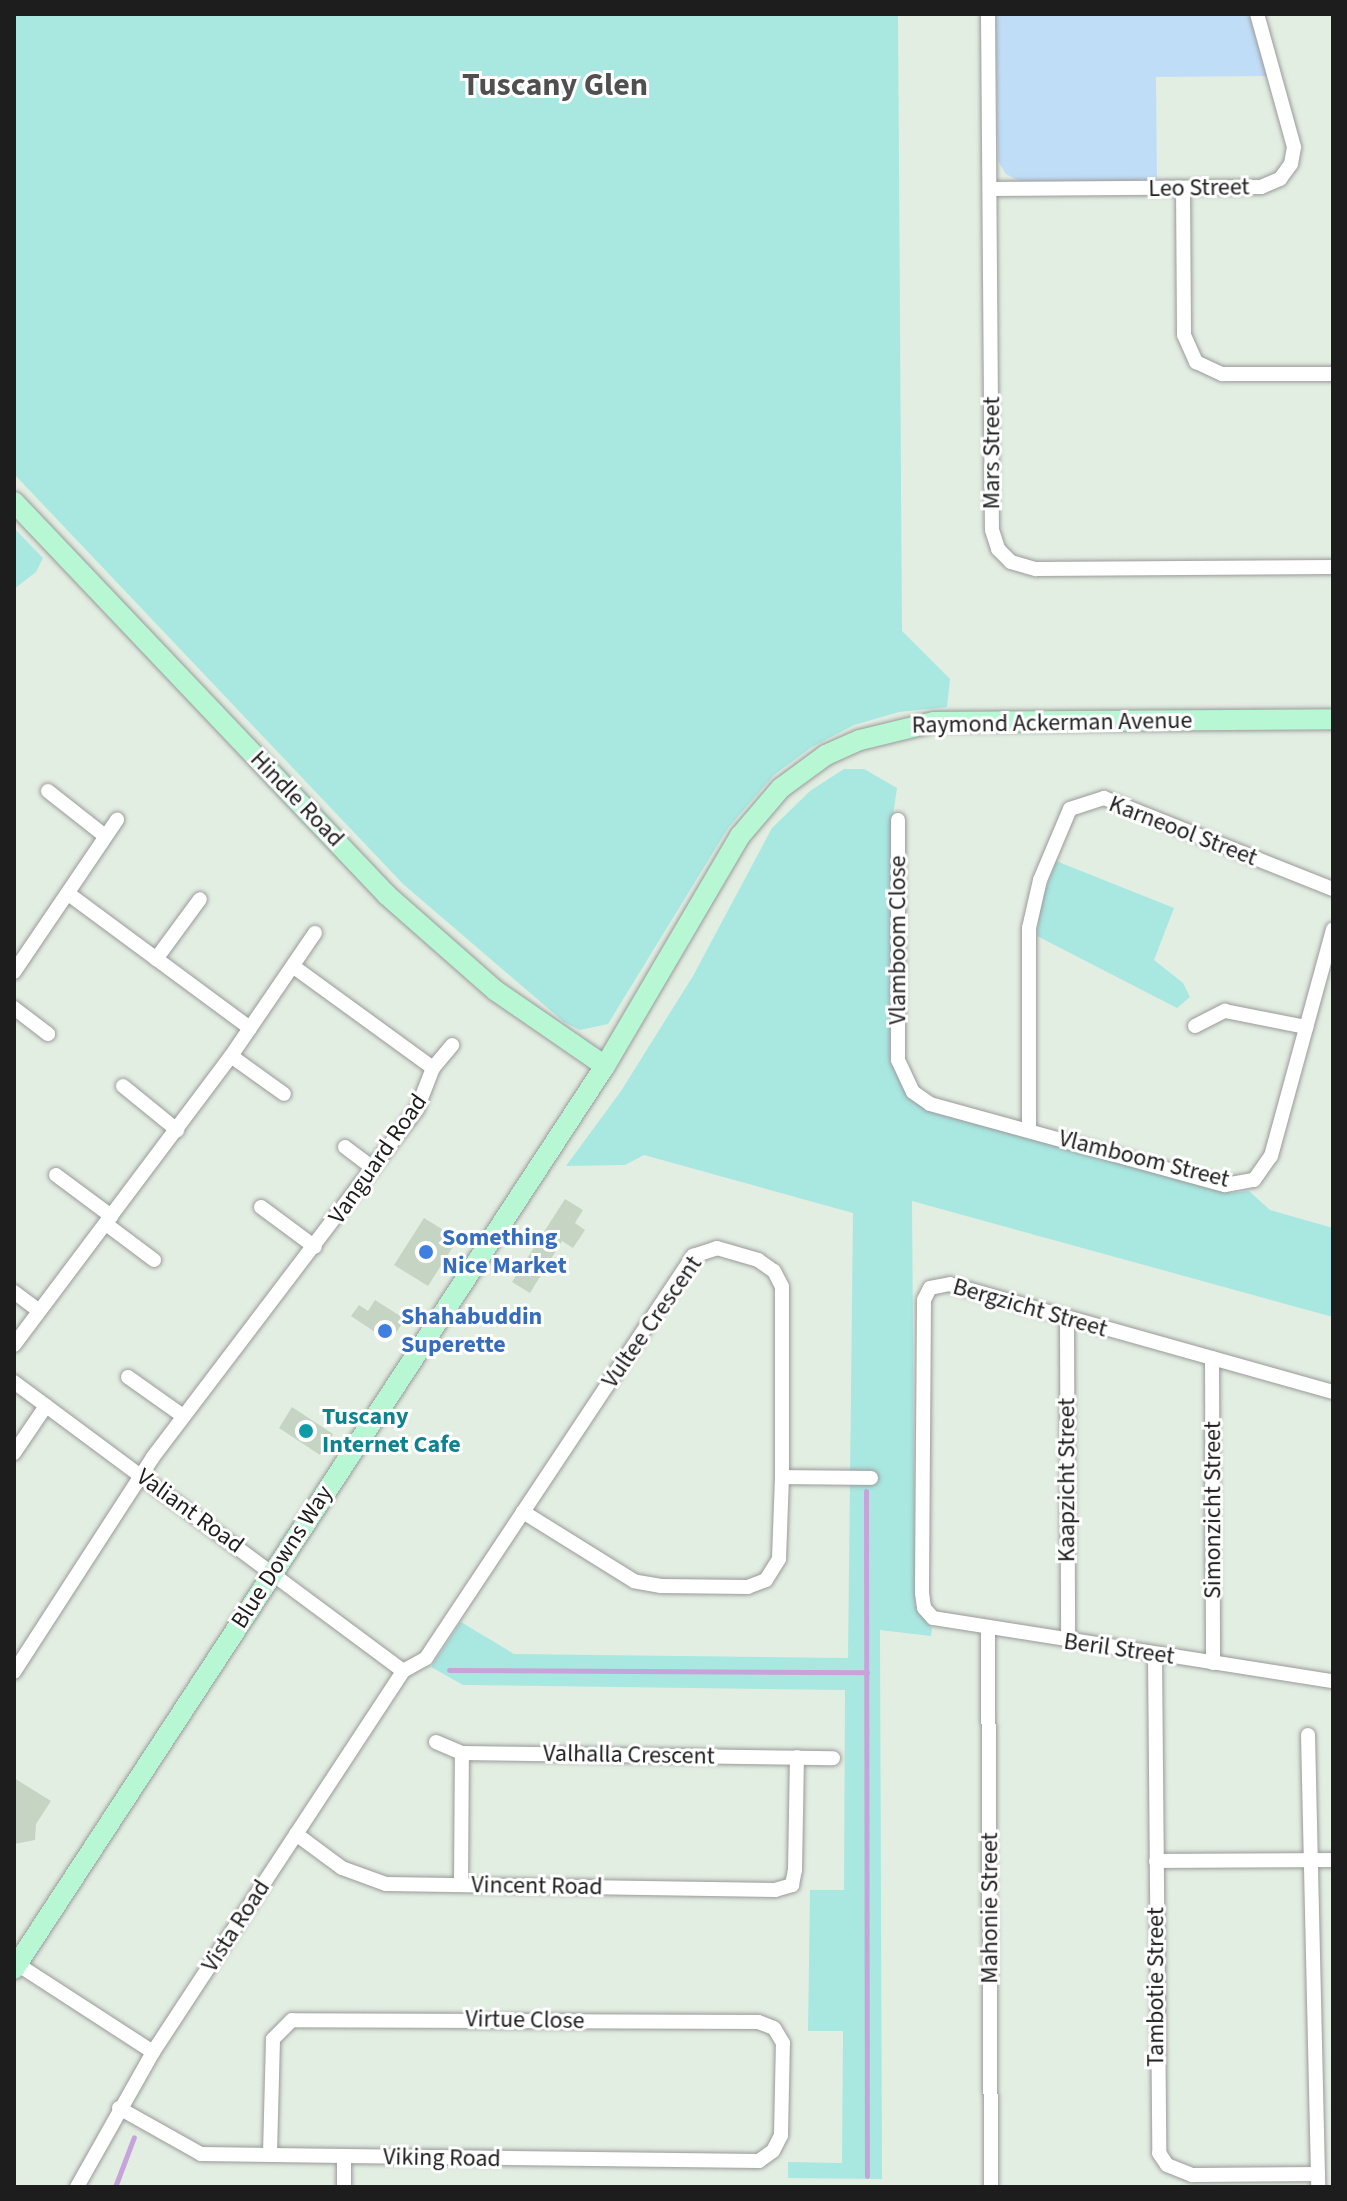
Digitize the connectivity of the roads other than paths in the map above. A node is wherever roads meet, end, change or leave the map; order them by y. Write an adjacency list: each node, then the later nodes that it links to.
1 (988, 14): 4 (street, Mars Street)
2 (1257, 14): 3 (street, Leo Street)
3 (1183, 188): 4 (street, Leo Street); 5 (street)
4 (990, 189): 7 (street, Mars Street)
5 (1333, 374)
6 (14, 502): 29 (street, Hindle Road)
7 (1333, 567)
8 (1333, 719): 29 (street, Raymond Ackerman Avenue)
9 (48, 791): 12 (street)
10 (117, 820): 12 (street)
11 (898, 820): 28 (street, Vlamboom Close)
12 (105, 836): 14 (street)
13 (1333, 889): 33 (street, Karneool Street)
14 (70, 895): 18 (street); 20 (street)
15 (200, 899): 18 (street)
16 (1333, 929): 23 (street, Vlamboom Street)
17 (315, 933): 19 (street)
18 (156, 959): 24 (street)
19 (294, 967): 24 (street); 30 (street, Vanguard Road)
20 (14, 972)
21 (14, 1008): 25 (street)
22 (1195, 1026): 23 (street)
23 (1306, 1027): 33 (street, Vlamboom Street)
24 (250, 1028): 27 (street)
25 (48, 1034)
26 (452, 1045): 30 (street, Vanguard Road)
27 (231, 1056): 32 (street); 34 (street)
28 (898, 1060): 33 (street, Vlamboom Street)
29 (605, 1066): 57 (street, Blue Downs Way)
30 (433, 1068): 36 (street, Vanguard Road)
31 (123, 1086): 34 (street)
32 (284, 1094)
33 (1029, 1129)
34 (177, 1130): 39 (street)
35 (345, 1147): 36 (street)
36 (373, 1168): 40 (street, Vanguard Road)
37 (56, 1175): 39 (street)
38 (261, 1207): 40 (street, Vanguard Road)
39 (109, 1220): 41 (street); 43 (street)
40 (315, 1247): 51 (street, Vanguard Road)
41 (154, 1260)
42 (14, 1292): 43 (street)
43 (39, 1311): 45 (street)
44 (1067, 1320): 46 (street, Bergzicht Street); 58 (street, Bergzicht Street); 60 (street, Kaapzicht Street)
45 (14, 1345)
46 (1212, 1358): 49 (street, Bergzicht Street); 62 (street, Simonzicht Street)
47 (128, 1377): 51 (street)
48 (14, 1382): 50 (street, Valiant Road)
49 (1333, 1392)
50 (46, 1406): 52 (street); 53 (street, Valiant Road)
51 (183, 1416): 53 (street, Vanguard Road)
52 (14, 1453)
53 (141, 1476): 57 (street, Valiant Road); 64 (street, Vanguard Road)
54 (782, 1477): 55 (street); 56 (street, Vultee Crescent); 56 (street, Vultee Crescent)
55 (871, 1478)
56 (523, 1512): 63 (street, Vultee Crescent)
57 (273, 1572): 63 (street, Valiant Road); 76 (street, Blue Downs Way)
58 (922, 1593): 59 (street, Beril Street)
59 (988, 1629): 60 (street, Beril Street); 85 (street, Mahonie Street)
60 (1068, 1641): 61 (street, Beril Street)
61 (1155, 1654): 62 (street, Beril Street); 74 (street, Tambotie Street)
62 (1213, 1663): 65 (street, Beril Street)
63 (403, 1671): 71 (street, Vista Road)
64 (14, 1672)
65 (1333, 1681)
66 (1308, 1735): 72 (street)
67 (436, 1742): 68 (street, Valhalla Crescent)
68 (462, 1753): 69 (street, Valhalla Crescent); 75 (street)
69 (797, 1757): 70 (street, Valhalla Crescent); 75 (street, Vincent Road)
70 (833, 1758)
71 (296, 1834): 75 (street, Vincent Road); 77 (street, Vista Road)
72 (1314, 1860): 73 (street); 74 (street); 82 (street)
73 (1333, 1860)
74 (1156, 1861): 82 (street, Tambotie Street)
75 (461, 1885)
76 (15, 1966): 77 (street)
77 (153, 2052): 78 (street, Vista Road)
78 (119, 2108): 80 (street, Viking Road); 83 (street, Vista Road)
79 (773, 2151): 80 (street, Virtue Close); 81 (street, Viking Road)
80 (270, 2155): 81 (street, Viking Road)
81 (344, 2156): 84 (street)
82 (1318, 2181)
83 (77, 2187)
84 (344, 2187)
85 (991, 2187)

